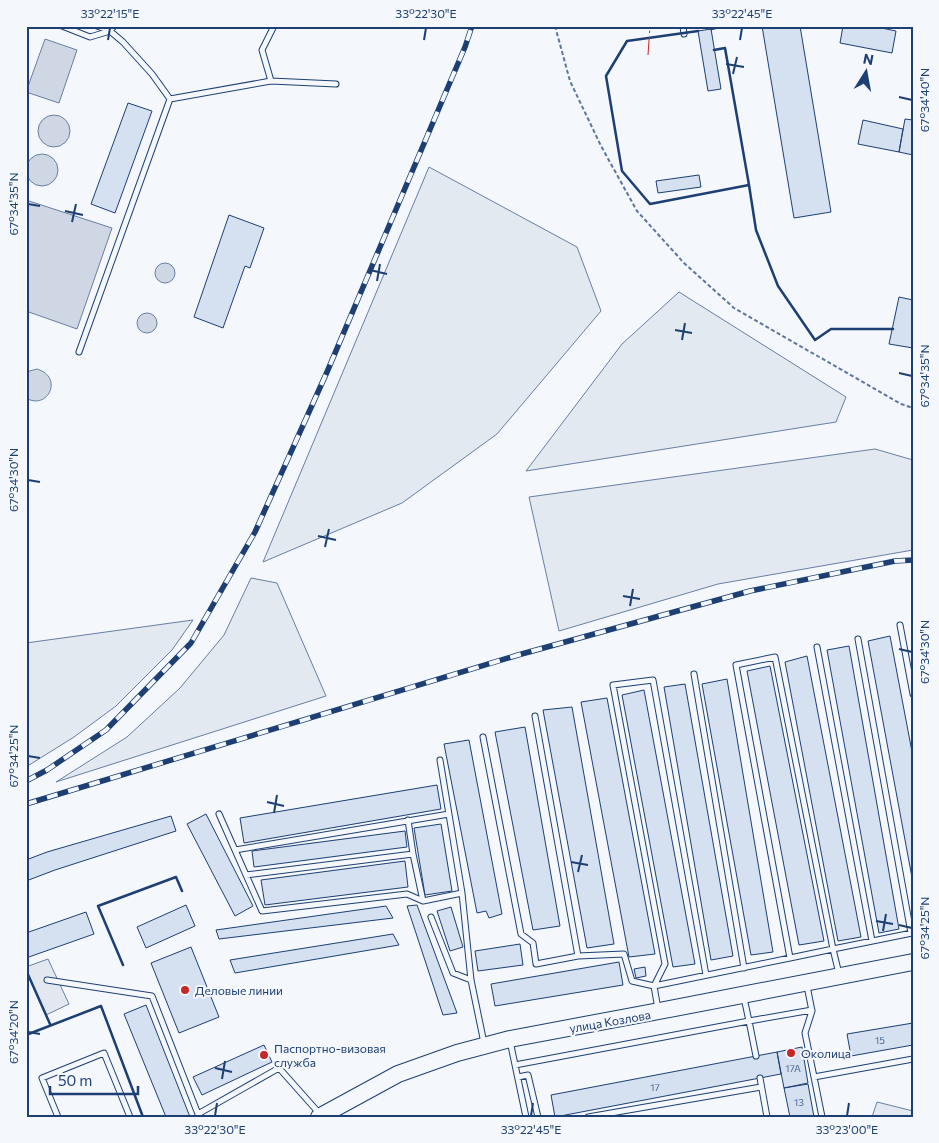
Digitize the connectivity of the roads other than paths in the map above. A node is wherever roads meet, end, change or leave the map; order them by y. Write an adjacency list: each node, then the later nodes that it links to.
1 (62, 26): 6 (lane)
2 (97, 26): 6 (lane)
3 (114, 26): 6 (lane)
4 (274, 26): 8 (lane)
5 (683, 26): 7 (lane)
6 (110, 31): 10 (lane)
7 (684, 34)
8 (271, 81): 9 (lane); 10 (lane)
9 (336, 84)
10 (170, 99): 11 (lane)
11 (79, 352)
12 (900, 625): 16 (lane)
13 (858, 639): 29 (lane)
14 (817, 647): 30 (lane)
15 (694, 674): 35 (lane)
16 (913, 694)
17 (535, 716): 32 (lane)
18 (483, 737): 32 (lane)
19 (440, 760): 21 (lane)
20 (219, 814): 23 (lane)
21 (449, 814): 22 (lane); 26 (lane)
22 (408, 820): 23 (lane); 24 (lane)
23 (234, 850): 25 (lane)
24 (413, 854): 25 (lane); 27 (lane)
25 (246, 875): 27 (lane)
26 (462, 893): 27 (lane); 39 (lane)
27 (423, 901)
28 (431, 917): 39 (lane)
29 (912, 933): 30 (lane)
30 (872, 941): 31 (lane)
31 (833, 949): 33 (lane); 33 (lane); 37 (lane)
32 (578, 956): 41 (lane)
33 (790, 958): 35 (lane)
34 (913, 962): 37 (main road, улица Козлова)
35 (744, 968): 36 (lane)
36 (706, 976): 41 (lane); 41 (lane)
37 (839, 977): 40 (main road, улица Козлова)
38 (47, 980): 55 (lane)
39 (471, 980): 47 (lane)
40 (806, 983): 42 (main road, улица Козлова); 43 (lane)
41 (654, 986): 44 (lane)
42 (744, 995): 44 (main road, улица Козлова); 45 (lane)
43 (812, 1011): 45 (lane); 52 (lane)
44 (659, 1012): 46 (main road, улица Козлова)
45 (749, 1021): 48 (lane); 50 (lane)
46 (510, 1039): 47 (main road, улица Козлова); 50 (lane)
47 (484, 1046): 56 (main road, улица Козлова)
48 (756, 1056)
49 (913, 1058): 52 (lane)
50 (515, 1066): 51 (lane)
51 (518, 1077): 59 (lane); 60 (lane)
52 (814, 1077): 63 (lane)
53 (760, 1078): 54 (lane)
54 (762, 1087): 61 (lane); 62 (lane)
55 (199, 1116): 56 (lane)
56 (320, 1116)
57 (58, 1117): 58 (lane)
58 (130, 1117)
59 (526, 1117)
60 (538, 1117)
61 (588, 1117)
62 (767, 1117)
63 (822, 1117)

